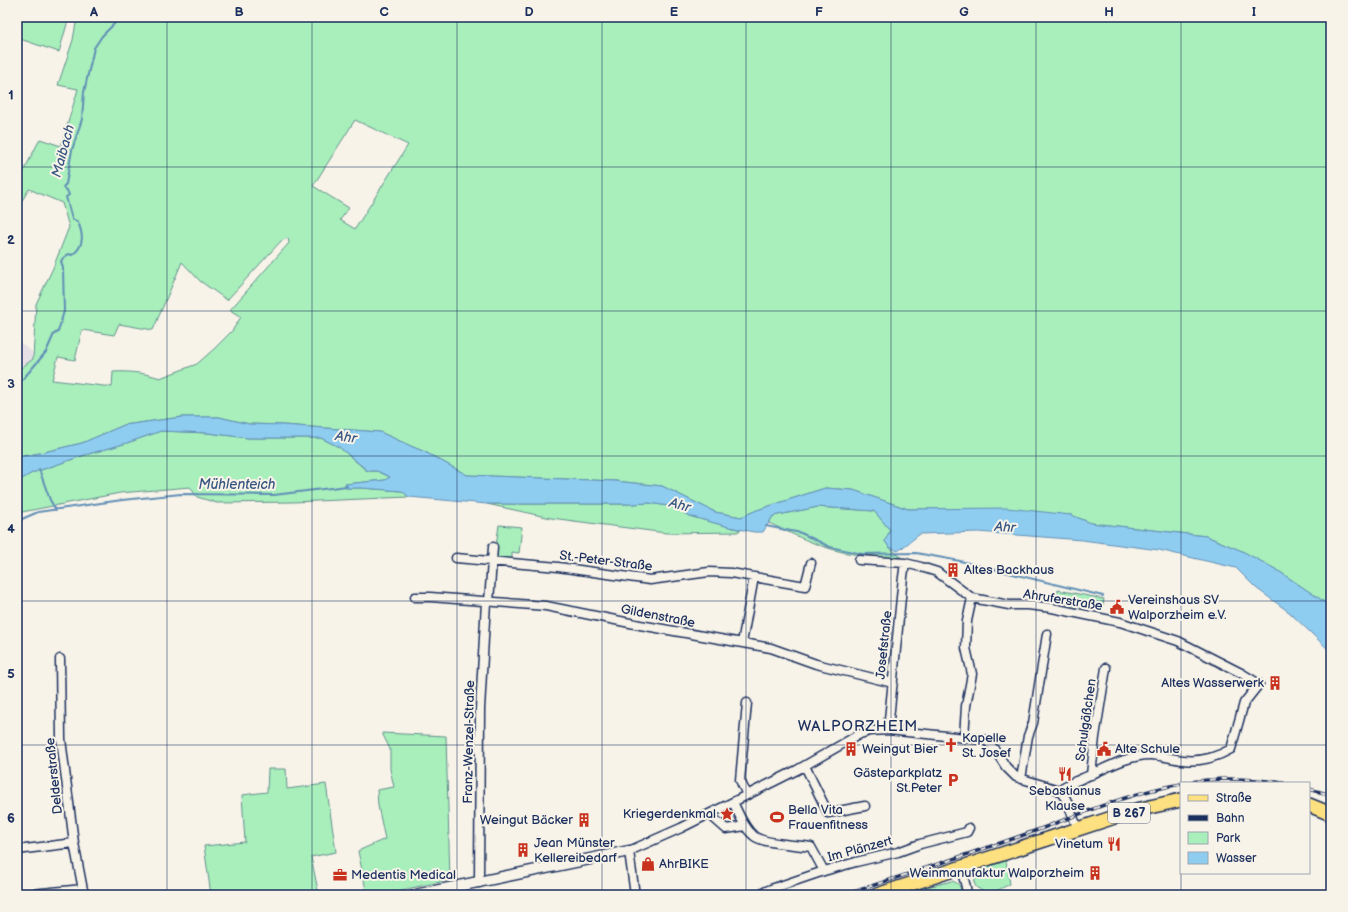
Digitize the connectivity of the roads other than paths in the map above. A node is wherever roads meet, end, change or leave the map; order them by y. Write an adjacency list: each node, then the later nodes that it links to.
1 (493, 547): 4 (street, Franz-Wenzel-Straße)
2 (456, 558): 4 (street, St.-Peter-Straße)
3 (859, 560): 6 (street, Ahruferstraße)
4 (492, 561): 7 (street, St.-Peter-Straße); 10 (street, Franz-Wenzel-Straße)
5 (811, 563): 7 (street, St.-Peter-Straße)
6 (905, 565): 9 (street, Ahruferstraße); 15 (street, Josefstraße)
7 (754, 577): 12 (street)
8 (415, 597): 10 (street, Gildenstraße)
9 (972, 598): 18 (street); 20 (street, Ahruferstraße)
10 (488, 602): 12 (street, Gildenstraße); 38 (street, Franz-Wenzel-Straße)
11 (1047, 634): 21 (street)
12 (742, 643): 15 (street, Gildenstraße)
13 (60, 659): 33 (street, Delderstraße)
14 (1106, 668): 20 (street, Schulgäßchen)
15 (892, 683): 17 (street, Josefstraße)
16 (747, 703): 23 (street)
17 (888, 730): 18 (street); 19 (street)
18 (964, 738): 21 (street)
19 (805, 766): 23 (street); 27 (street)
20 (1092, 775): 22 (street)
21 (1021, 779): 22 (street)
22 (1059, 790): 32 (street)
23 (747, 795): 25 (street)
24 (1180, 800): 32 (main road, B 267)
25 (733, 802): 28 (street); 30 (street)
26 (1310, 805): 29 (main road)
27 (866, 806)
28 (709, 814): 30 (street); 35 (street)
29 (1331, 814)
30 (745, 826): 37 (street)
31 (968, 828): 37 (street, Im Plänzert)
32 (1078, 829): 36 (main road, B 267)
33 (74, 843): 34 (street); 39 (street, Delderstraße)
34 (17, 850)
35 (629, 851): 38 (street); 42 (street)
36 (961, 868): 44 (main road, B 267); 45 (street)
37 (824, 872): 43 (street, Im Plänzert)
38 (479, 883): 41 (street)
39 (83, 892): 40 (street, Delderstraße)
40 (21, 895)
41 (414, 895)
42 (635, 895)
43 (758, 895)
44 (877, 895)
45 (967, 895)

